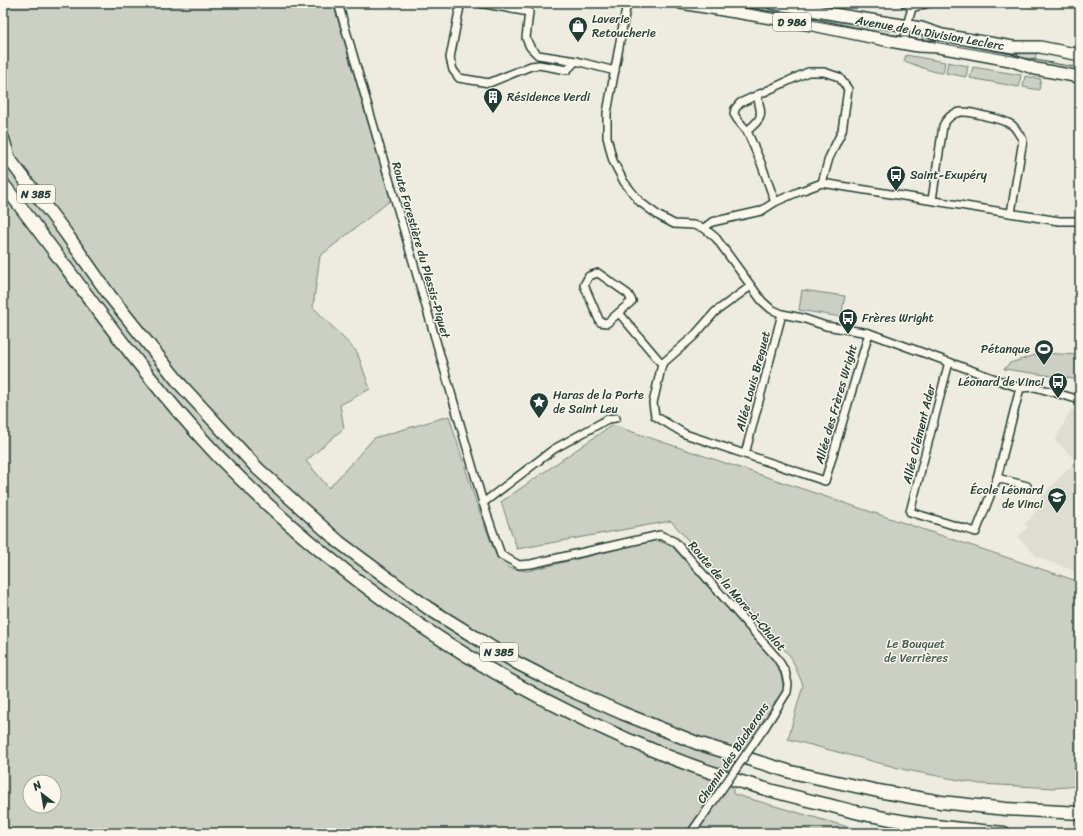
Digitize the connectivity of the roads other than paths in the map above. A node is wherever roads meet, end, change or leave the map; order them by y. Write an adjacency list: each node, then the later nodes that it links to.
1 (338, 3): 39 (street, Route Forestière du Plessis-Piquet)
2 (463, 3): 13 (street)
3 (479, 3): 13 (street)
4 (627, 3): 14 (street)
5 (681, 3): 11 (main road, Avenue de la Division Leclerc / D 986)
6 (772, 3): 10 (main road, Avenue de la Division Leclerc / D 986)
7 (904, 3): 9 (street)
8 (928, 3): 9 (street)
9 (912, 8): 10 (street)
10 (907, 25): 11 (street); 12 (main road, Avenue de la Division Leclerc / D 986)
11 (904, 43): 15 (main road, Avenue de la Division Leclerc / D 986)
12 (1080, 55)
13 (576, 61): 14 (street)
14 (615, 71): 26 (street)
15 (1080, 77)
16 (756, 95): 17 (street); 17 (street); 21 (street)
17 (747, 131): 23 (street)
18 (3, 138): 19 (highway)
19 (5, 153): 41 (highway, N 385)
20 (3, 184): 43 (highway, N 385)
21 (822, 184): 22 (street); 23 (street)
22 (932, 200): 24 (street); 24 (street)
23 (775, 202): 26 (street)
24 (1011, 212): 25 (street)
25 (1080, 221)
26 (704, 228): 27 (street)
27 (751, 286): 29 (street); 32 (street)
28 (619, 313): 28 (street); 32 (street)
29 (782, 314): 30 (street); 36 (street, Allée Louis Breguet)
30 (868, 333): 31 (street); 36 (street, Allée des Frères Wright)
31 (949, 362): 33 (street); 37 (street, Allée Clément Ader)
32 (662, 364): 36 (street)
33 (1020, 388): 34 (street); 37 (street)
34 (1080, 400)
35 (616, 418): 39 (street)
36 (744, 454)
37 (997, 478): 38 (street)
38 (1027, 486)
39 (483, 504): 40 (street, Route de la Mare-à-Chalot)
40 (788, 684): 42 (street, Chemin des Bûcherons, bridge)
41 (1080, 813)
42 (691, 833)
43 (1004, 833)

